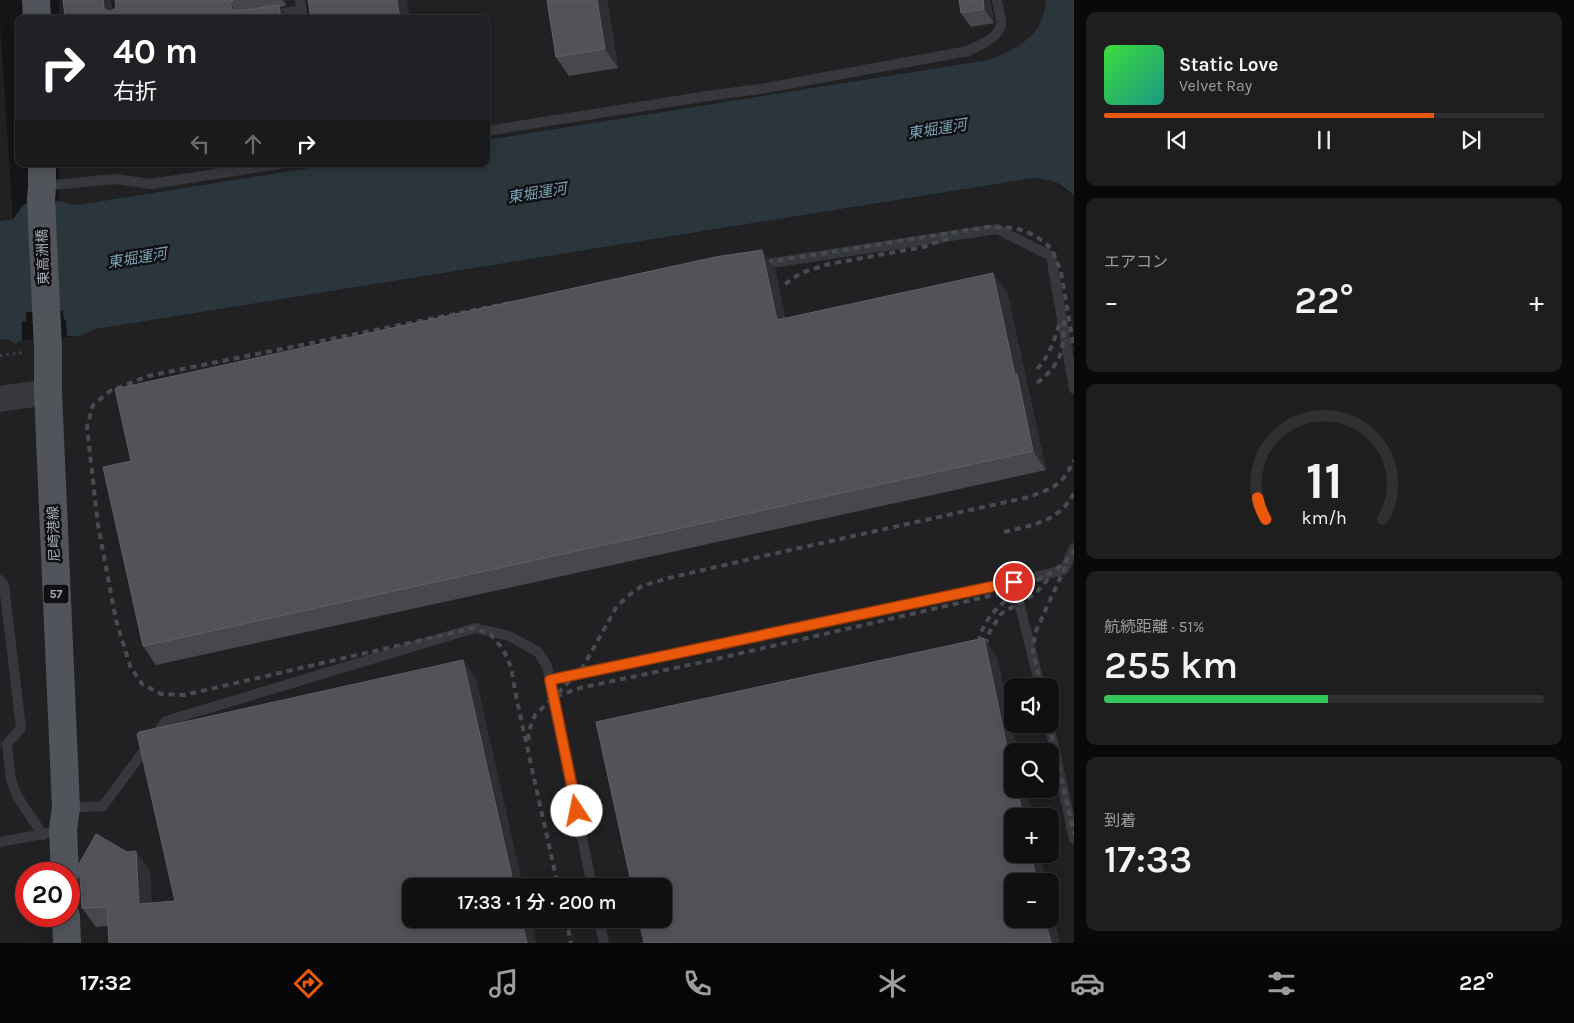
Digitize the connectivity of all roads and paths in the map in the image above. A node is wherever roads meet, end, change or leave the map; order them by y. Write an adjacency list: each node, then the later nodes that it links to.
1 (36, 0): 4 (main road)
2 (997, 0): 6 (lane)
3 (302, 10): 5 (lane)
4 (37, 15)
5 (271, 15)
6 (490, 130)
7 (260, 167): 8 (lane)
8 (41, 183): 10 (main road, 東高洲橋 / 57)
9 (751, 266): 11 (lane)
10 (45, 314): 12 (main road, 尼崎港線 / 57)
11 (1074, 389)
12 (48, 392): 13 (street); 20 (main road, 尼崎港線 / 57)
13 (0, 398)
14 (1074, 548): 16 (lane)
15 (0, 580): 20 (lane)
16 (1014, 582): 17 (lane); 18 (lane)
17 (1038, 678)
18 (550, 680): 20 (lane); 24 (lane)
19 (1051, 733): 21 (lane)
20 (57, 824): 22 (lane); 23 (main road, 尼崎港線 / 57)
21 (1074, 838)
22 (0, 842)
23 (63, 862)
24 (590, 878)
25 (66, 927): 27 (main road)
26 (601, 928): 28 (lane)
27 (67, 943)
28 (604, 943)

